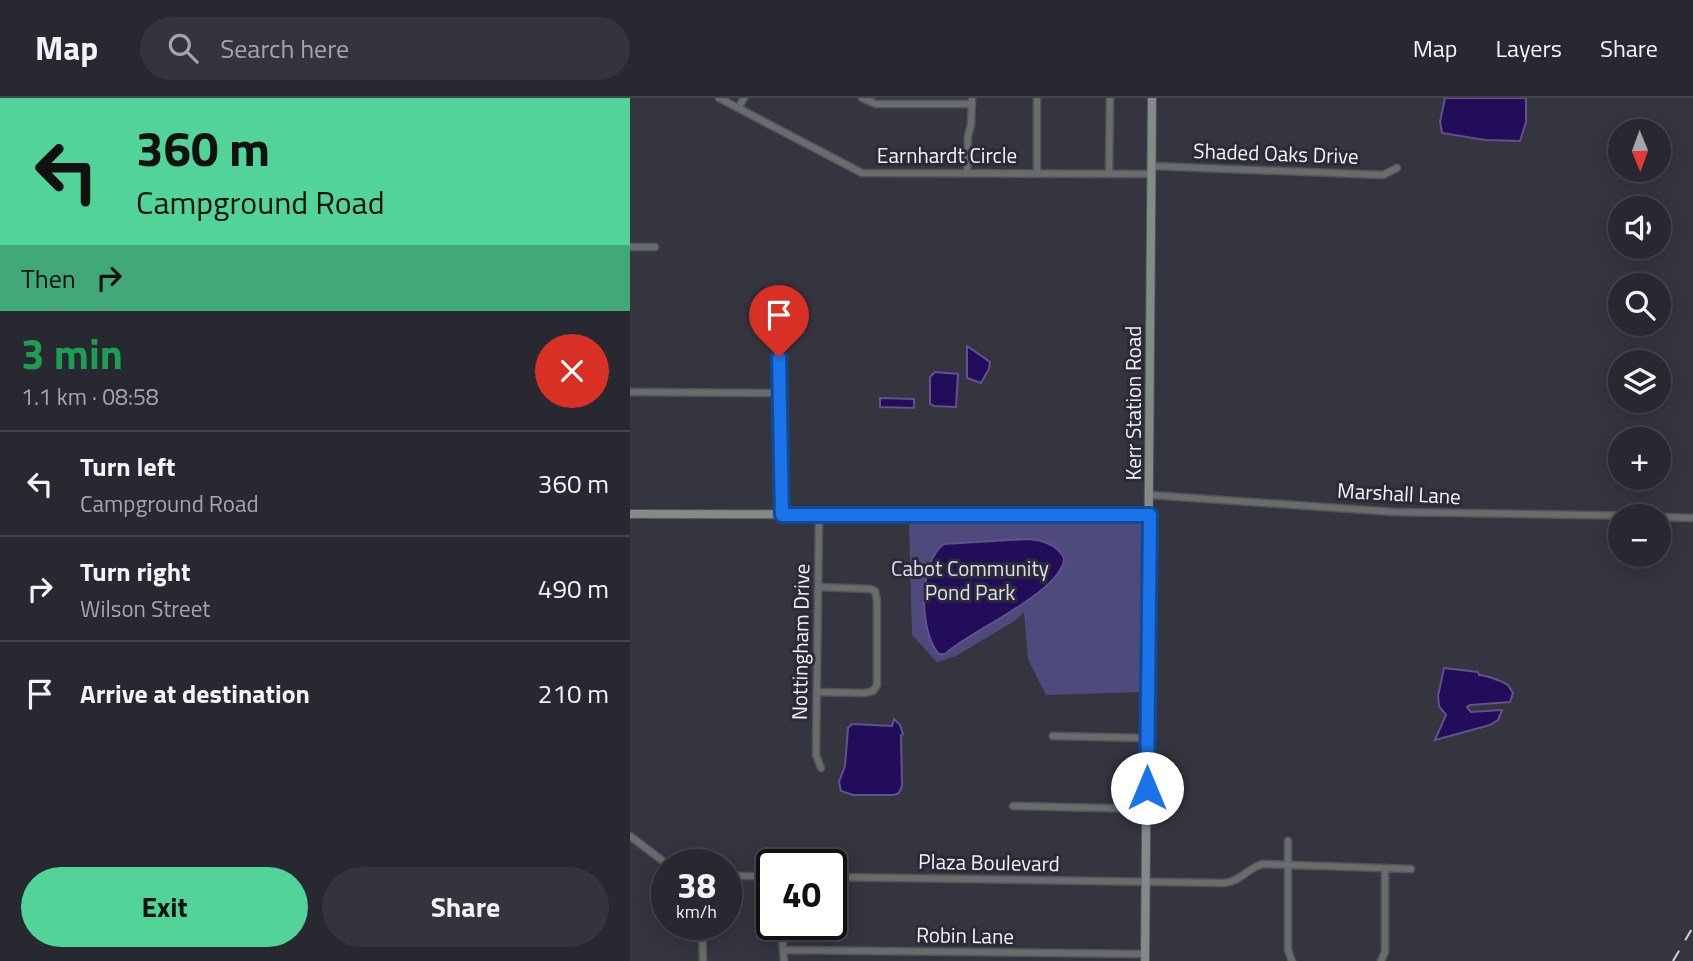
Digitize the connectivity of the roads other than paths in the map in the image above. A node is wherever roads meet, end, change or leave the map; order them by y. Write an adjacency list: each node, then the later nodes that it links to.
1 (719, 98): 9 (street, Earnhardt Circle)
2 (744, 98): 9 (street)
3 (862, 98): 7 (street)
4 (1037, 98): 13 (street)
5 (1110, 98): 14 (street)
6 (1152, 98): 11 (street, Kerr Station Road)
7 (899, 101): 8 (street)
8 (972, 101): 12 (street)
9 (737, 108): 12 (street, Earnhardt Circle)
10 (1397, 168): 11 (street, Shaded Oaks Drive)
11 (1152, 170): 14 (street, Earnhardt Circle); 20 (street, Kerr Station Road)
12 (967, 172): 13 (street, Earnhardt Circle)
13 (1037, 172): 14 (street, Earnhardt Circle)
14 (1110, 173)
15 (630, 247): 16 (street)
16 (655, 247)
17 (779, 357): 19 (street)
18 (630, 392): 19 (street)
19 (780, 393): 22 (street)
20 (1150, 495): 23 (street, Kerr Station Road); 24 (street, Marshall Lane)
21 (630, 514): 22 (street)
22 (782, 515): 25 (street)
23 (1150, 515): 25 (street); 31 (street, Kerr Station Road)
24 (1608, 515)
25 (819, 516): 28 (street, Nottingham Drive)
26 (1671, 517): 27 (street)
27 (1693, 518)
28 (818, 587): 29 (street, Nottingham Drive); 29 (street)
29 (817, 692): 32 (street, Nottingham Drive)
30 (1053, 736): 31 (street)
31 (1147, 738): 34 (street, Kerr Station Road)
32 (821, 768)
33 (1013, 806): 34 (street)
34 (1146, 809): 42 (street, Kerr Station Road)
35 (630, 835): 37 (street)
36 (1288, 841): 38 (street)
37 (651, 851)
38 (1288, 865): 39 (street, Plaza Boulevard); 42 (street, Plaza Boulevard); 49 (street)
39 (1385, 868): 40 (street, Plaza Boulevard); 50 (street)
40 (1411, 869)
41 (847, 877): 42 (street, Plaza Boulevard)
42 (1146, 881): 46 (street, Kerr Station Road)
43 (702, 940): 47 (street)
44 (783, 940): 45 (street)
45 (784, 950): 46 (street, Robin Lane); 48 (street)
46 (1145, 958)
47 (703, 961)
48 (784, 961)
49 (1292, 961)
50 (1381, 961)

